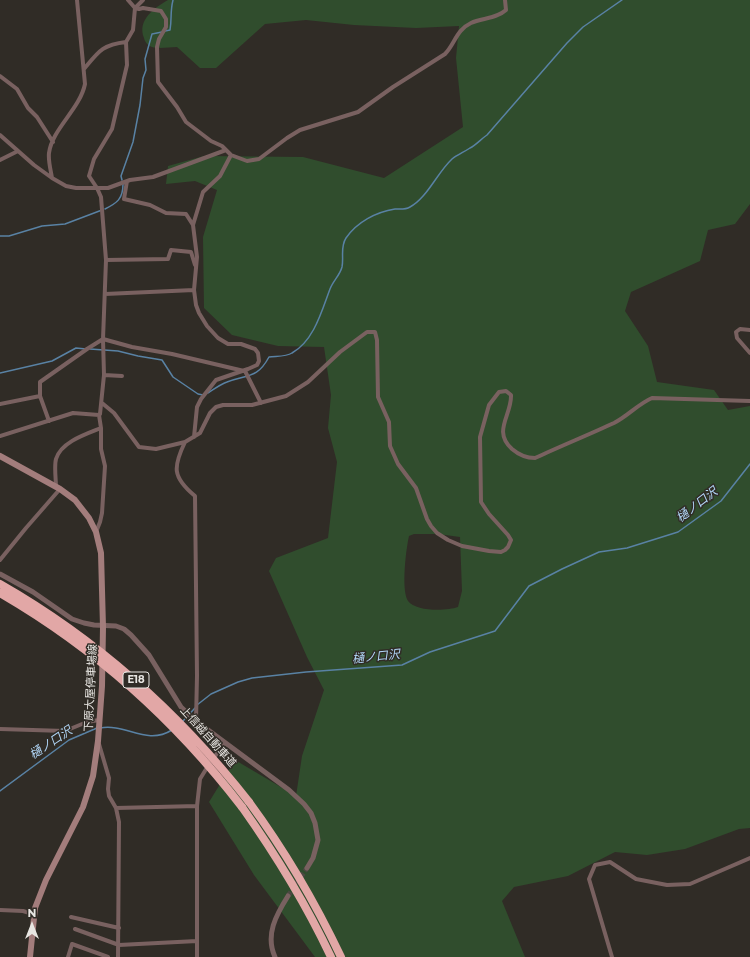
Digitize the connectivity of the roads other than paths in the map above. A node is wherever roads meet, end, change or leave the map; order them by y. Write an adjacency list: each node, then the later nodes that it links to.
1 (77, 0): 8 (street)
2 (128, 0): 5 (street)
3 (505, 0): 14 (street)
4 (142, 1): 5 (street); 6 (street)
5 (135, 8): 6 (street); 7 (street)
6 (144, 8): 12 (street)
7 (126, 42): 8 (street); 18 (street)
8 (84, 69): 11 (street)
9 (0, 76): 11 (street)
10 (0, 135): 13 (street)
11 (53, 142): 16 (street)
12 (226, 150): 14 (street); 17 (street)
13 (18, 151): 15 (street); 16 (street)
14 (231, 155): 19 (street)
15 (0, 160)
16 (52, 178): 18 (street)
17 (127, 182): 18 (street); 19 (street)
18 (97, 188): 20 (street)
19 (193, 225): 21 (street)
20 (106, 260): 21 (street); 23 (street)
21 (196, 266): 22 (street)
22 (194, 290): 23 (street); 27 (street)
23 (105, 294): 25 (street)
24 (750, 330): 26 (street)
25 (103, 339): 27 (street); 28 (street); 30 (street)
26 (750, 353)
27 (245, 371): 33 (street); 39 (street)
28 (104, 374): 29 (street); 32 (street)
29 (122, 376)
30 (40, 396): 34 (street); 36 (street)
31 (750, 401): 33 (street)
32 (102, 403): 35 (street); 40 (street)
33 (261, 403): 39 (street)
34 (0, 404)
35 (99, 415): 36 (street); 37 (street)
36 (49, 421): 38 (street)
37 (101, 428): 42 (street); 43 (street)
38 (0, 436)
39 (194, 437): 40 (street)
40 (185, 442): 49 (street)
41 (0, 456): 42 (main road, 下原大屋停車場線)
42 (58, 488): 43 (main road, 下原大屋停車場線); 44 (street)
43 (96, 532): 48 (main road, 下原大屋停車場線)
44 (0, 560)
45 (0, 574): 48 (street)
46 (0, 584): 73 (highway, 上信越自動車道 / E18, bridge)
47 (0, 593): 72 (highway, 上信越自動車道 / E18, bridge)
48 (103, 627): 49 (street); 50 (main road, 下原大屋停車場線)
49 (196, 721): 53 (street)
50 (99, 722): 51 (street); 52 (main road, 下原大屋停車場線)
51 (0, 729)
52 (98, 742): 55 (street); 60 (main road, 下原大屋停車場線)
53 (225, 743): 54 (street); 57 (street)
54 (197, 806): 55 (street); 64 (street)
55 (116, 808): 62 (street)
56 (750, 858): 74 (street)
57 (307, 868)
58 (288, 896): 71 (street)
59 (0, 910): 60 (street)
60 (33, 914): 66 (main road, 下原大屋停車場線)
61 (71, 917): 62 (street)
62 (119, 928): 65 (street)
63 (75, 929): 65 (street)
64 (196, 941): 65 (street); 70 (street)
65 (119, 945): 69 (street)
66 (30, 957)
67 (68, 957): 68 (street)
68 (108, 957)
69 (118, 957)
70 (197, 957)
71 (275, 957)
72 (331, 957)
73 (341, 957)
74 (612, 957)

